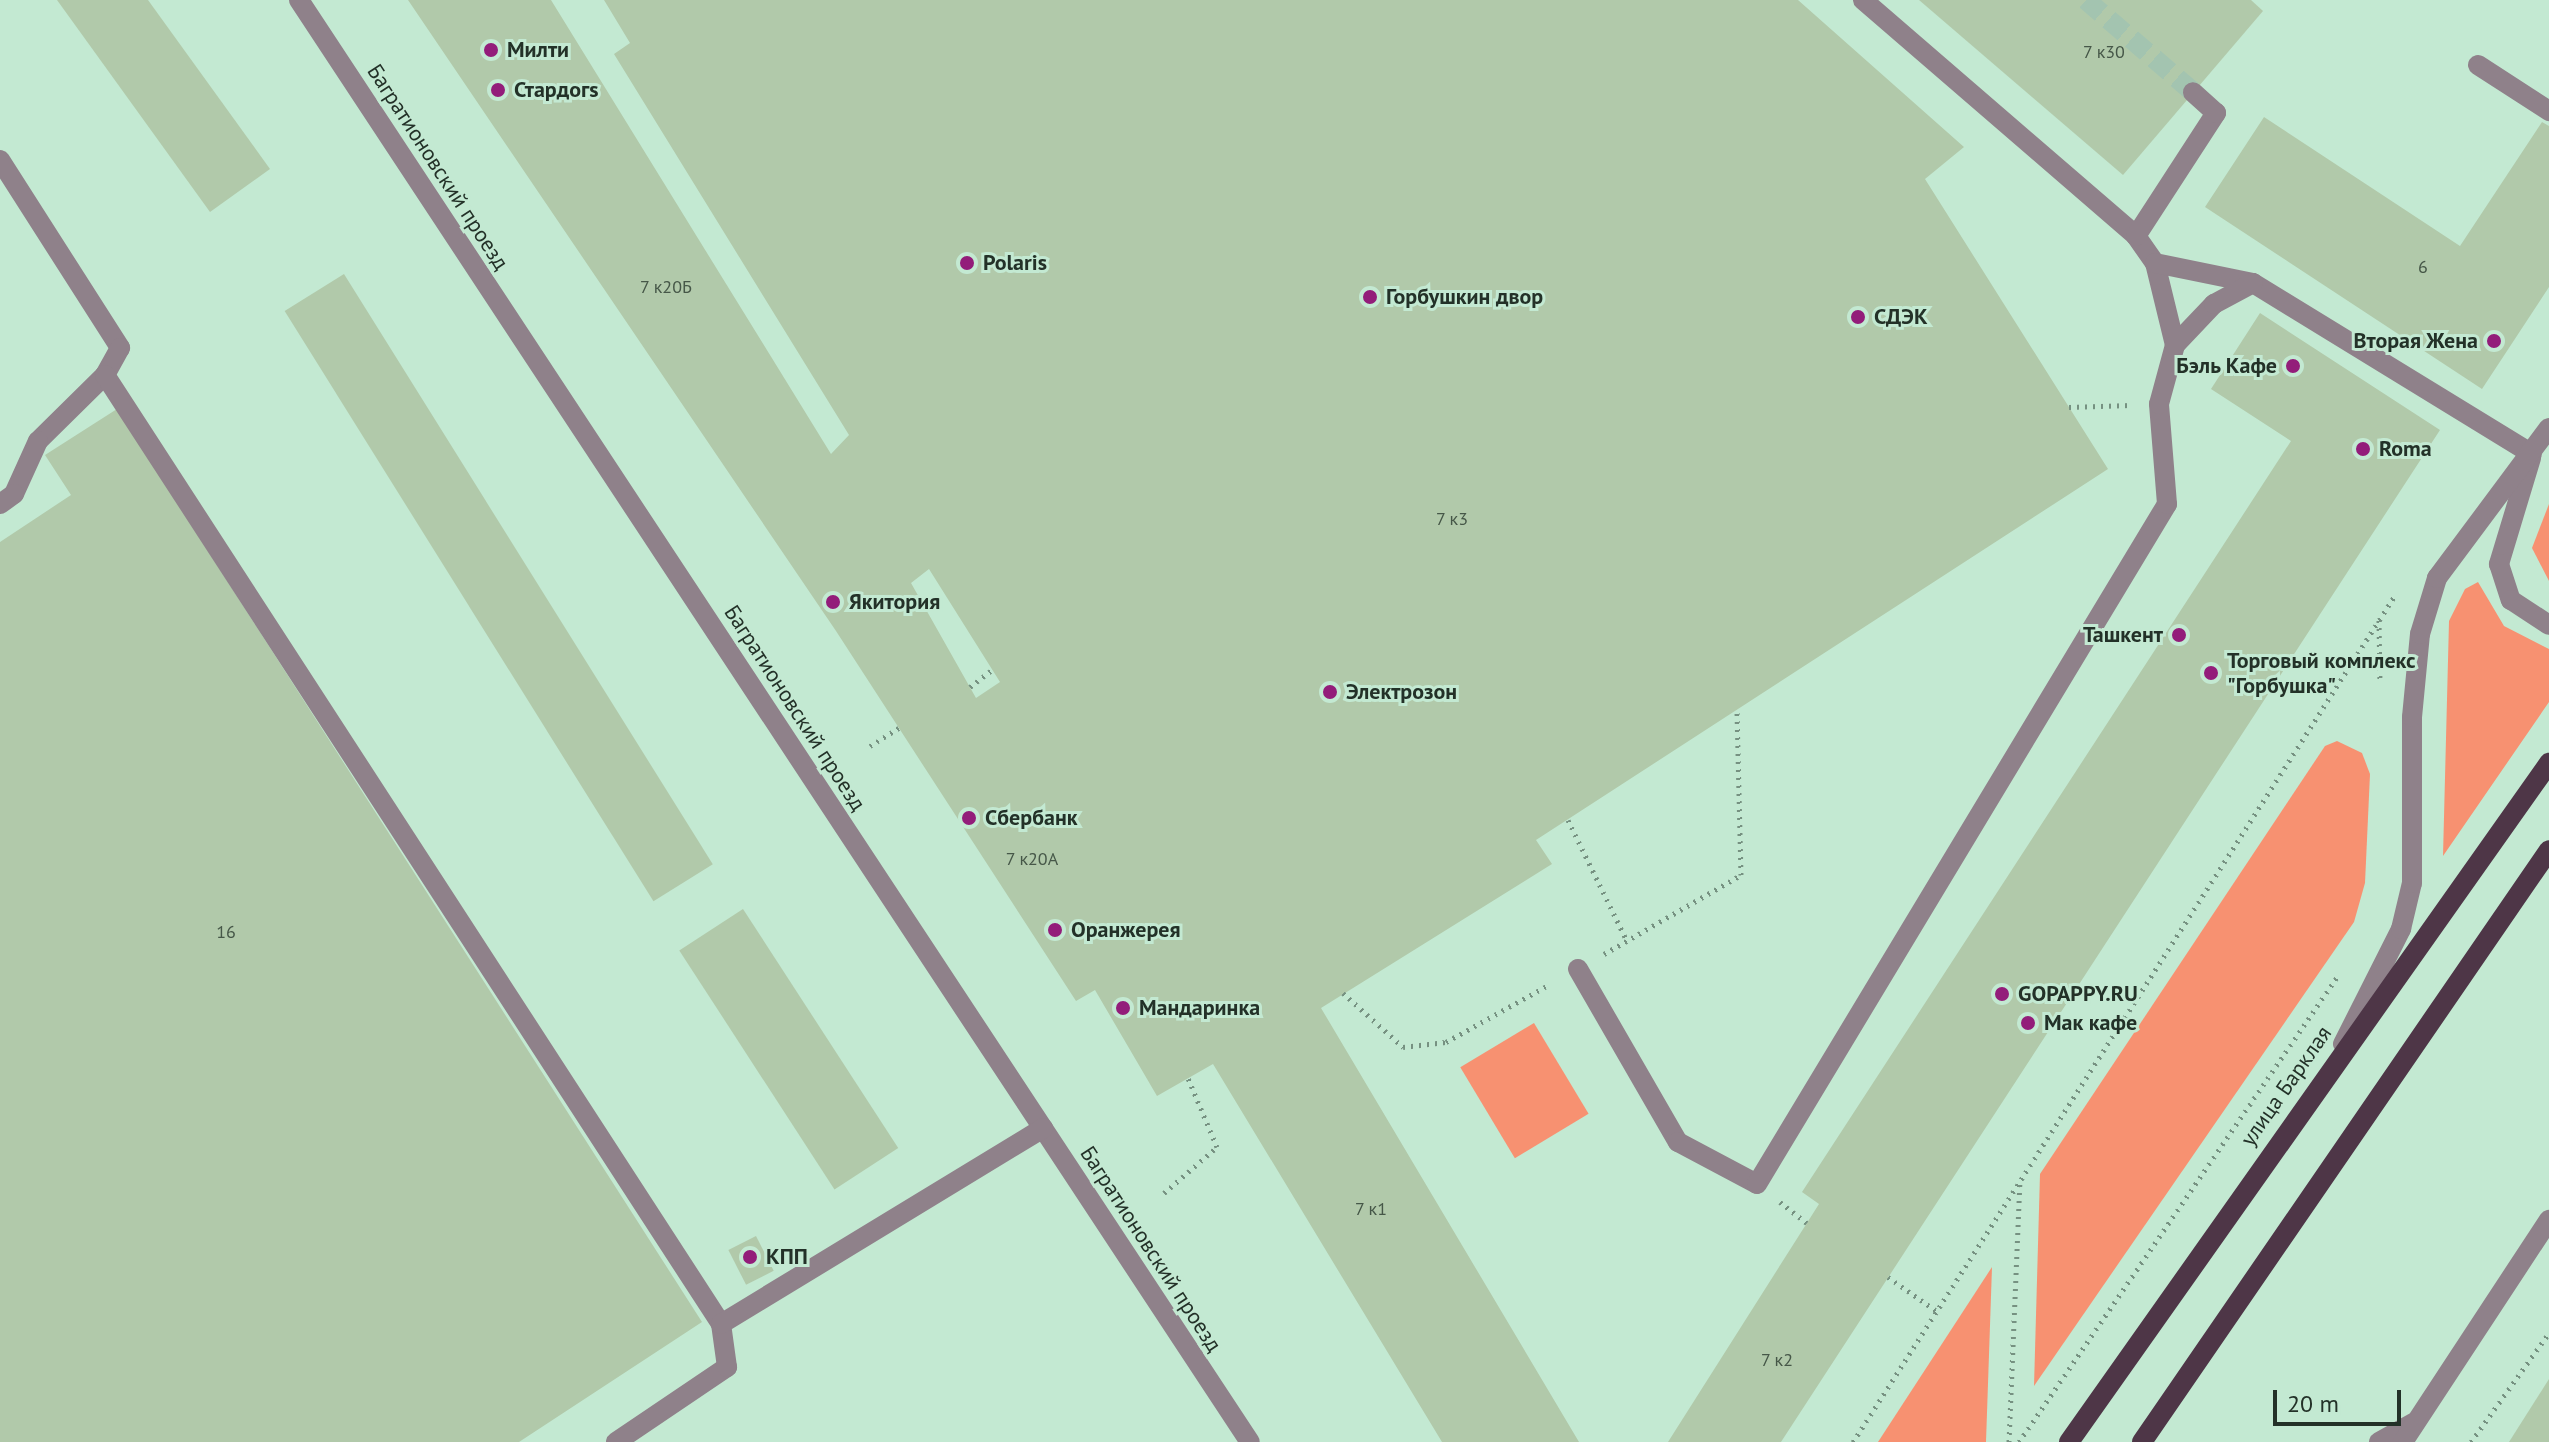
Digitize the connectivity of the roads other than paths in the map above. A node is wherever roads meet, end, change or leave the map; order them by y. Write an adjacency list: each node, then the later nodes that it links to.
1 (299, 0): 20 (street, Багратионовский проезд)
2 (1863, 0): 7 (street)
3 (2478, 65): 5 (street)
4 (2193, 92): 7 (street)
5 (2549, 111)
6 (0, 160): 11 (street)
7 (2136, 236): 8 (street)
8 (2155, 263): 9 (street); 10 (street)
9 (2253, 283): 10 (street); 13 (street)
10 (2175, 345): 18 (street)
11 (105, 375): 14 (street); 22 (street)
12 (2549, 428): 13 (street)
13 (2532, 454): 15 (street); 19 (street)
14 (0, 504)
15 (2549, 625)
16 (2549, 763): 19 (main road, улица Барклая)
17 (2549, 850): 27 (main road)
18 (1578, 969)
19 (2340, 1050): 26 (main road, улица Барклая)
20 (1043, 1128): 22 (street); 25 (street, Багратионовский проезд)
21 (2549, 1220): 23 (street)
22 (721, 1324): 24 (street)
23 (2413, 1423): 28 (street); 29 (street)
24 (616, 1442)
25 (1250, 1442)
26 (2069, 1442)
27 (2142, 1442)
28 (2379, 1442)
29 (2403, 1442)

